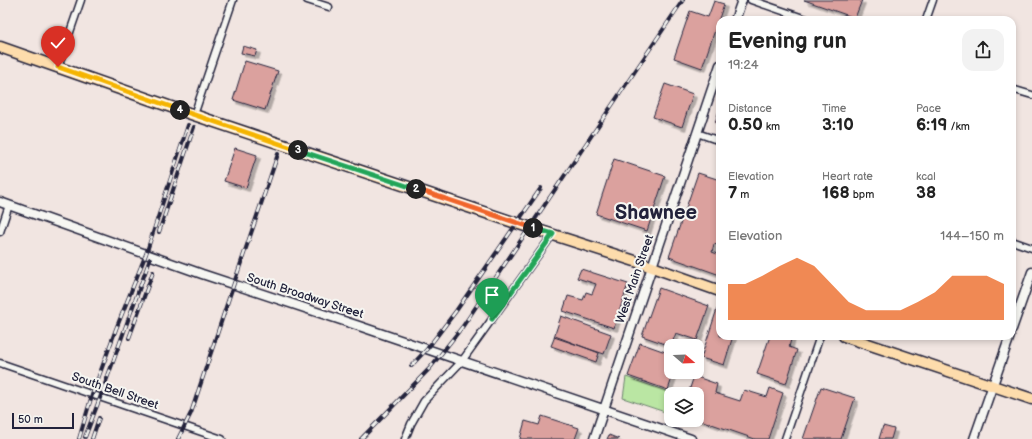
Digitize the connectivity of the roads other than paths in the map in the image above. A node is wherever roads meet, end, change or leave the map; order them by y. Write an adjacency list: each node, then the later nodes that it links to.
1 (81, 0): 12 (street)
2 (233, 0): 16 (street)
3 (307, 0): 7 (street)
4 (742, 0): 8 (street)
5 (751, 0): 9 (street)
6 (933, 0): 10 (street)
7 (329, 7)
8 (736, 16)
9 (797, 16)
10 (927, 16)
11 (0, 47): 12 (main road)
12 (58, 67): 16 (main road)
13 (716, 78): 17 (street, West Main Street)
14 (1016, 90): 15 (street)
15 (1032, 95)
16 (194, 115): 22 (main road)
17 (697, 133): 18 (street); 25 (street, West Main Street)
18 (716, 140)
19 (0, 202): 20 (street, South Broadway Street)
20 (9, 205): 21 (street); 32 (street, South Broadway Street)
21 (0, 232)
22 (553, 234): 25 (main road); 32 (street)
23 (1016, 242): 24 (street)
24 (1032, 248)
25 (652, 267): 27 (main road); 36 (street, West Main Street)
26 (1032, 272): 28 (street)
27 (716, 290)
28 (1016, 318)
29 (819, 340): 41 (street)
30 (856, 340): 34 (main road)
31 (1009, 340): 34 (street)
32 (462, 361): 36 (street, South Broadway Street); 38 (street)
33 (0, 363): 37 (street, South Bell Street)
34 (992, 386): 35 (main road); 42 (street)
35 (1032, 399)
36 (604, 409): 39 (street, West Main Street); 40 (street, South Broadway Street)
37 (222, 439)
38 (406, 439)
39 (594, 439)
40 (691, 439)
41 (785, 439)
42 (974, 439)

